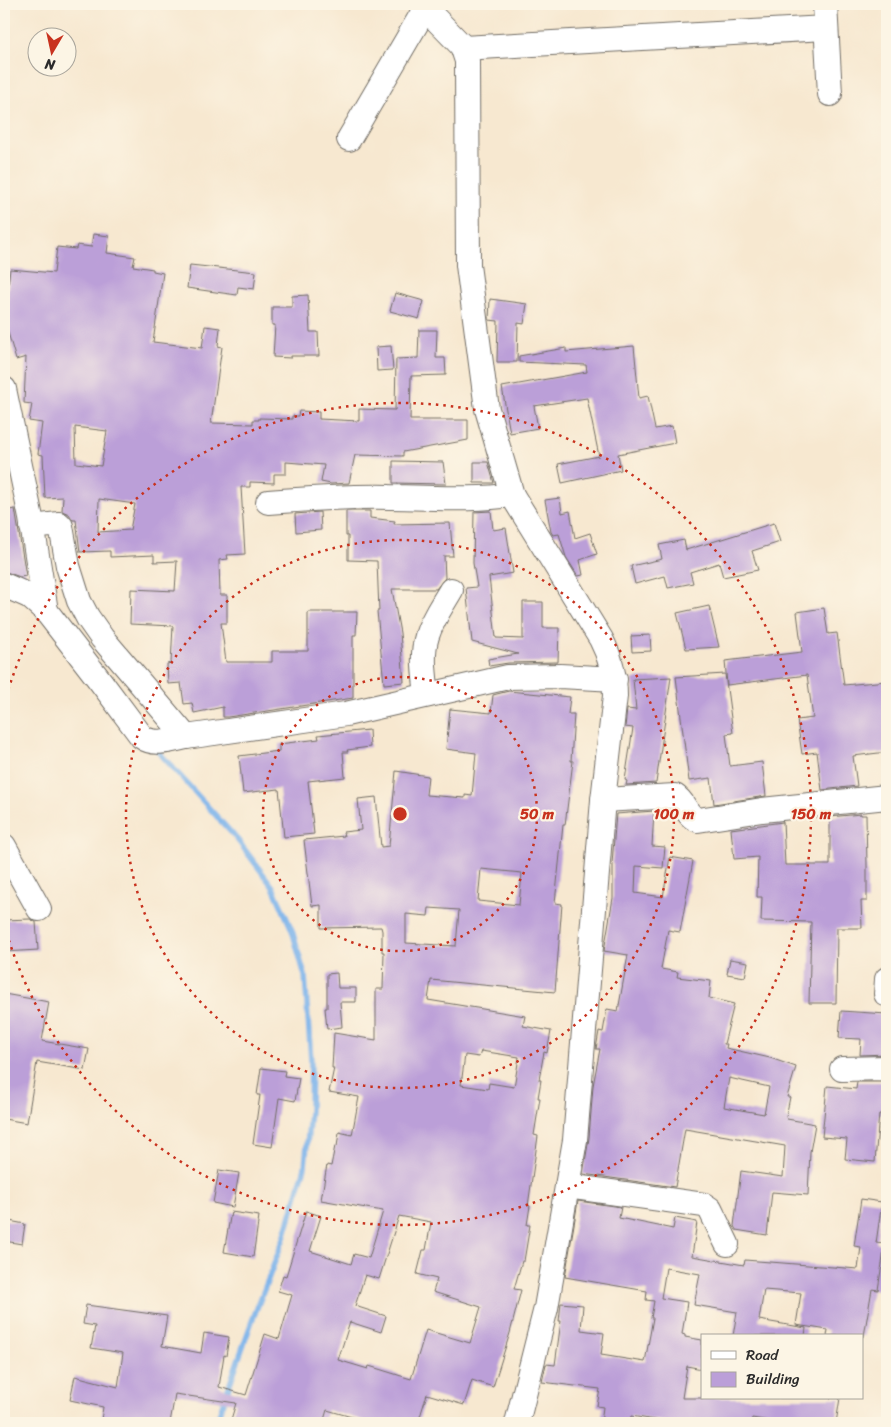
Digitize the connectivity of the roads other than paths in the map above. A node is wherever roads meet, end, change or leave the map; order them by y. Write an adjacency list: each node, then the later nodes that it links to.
1 (825, 4): 3 (street)
2 (423, 6): 4 (street); 6 (street)
3 (826, 28): 4 (street); 5 (street)
4 (463, 48): 8 (street)
5 (830, 94)
6 (349, 139)
7 (4, 389): 10 (street)
8 (512, 495): 9 (street); 14 (street)
9 (268, 502)
10 (45, 525): 13 (street); 16 (street)
11 (4, 586): 13 (street)
12 (451, 590): 15 (street)
13 (46, 611): 16 (street)
14 (615, 678): 15 (street); 18 (street)
15 (428, 695): 16 (street)
16 (173, 740)
17 (887, 797): 18 (street)
18 (603, 800): 23 (street)
19 (4, 846): 20 (street)
20 (39, 909)
21 (887, 1068): 22 (street)
22 (842, 1069)
23 (567, 1186): 24 (street); 25 (street)
24 (727, 1244)
25 (517, 1423)

